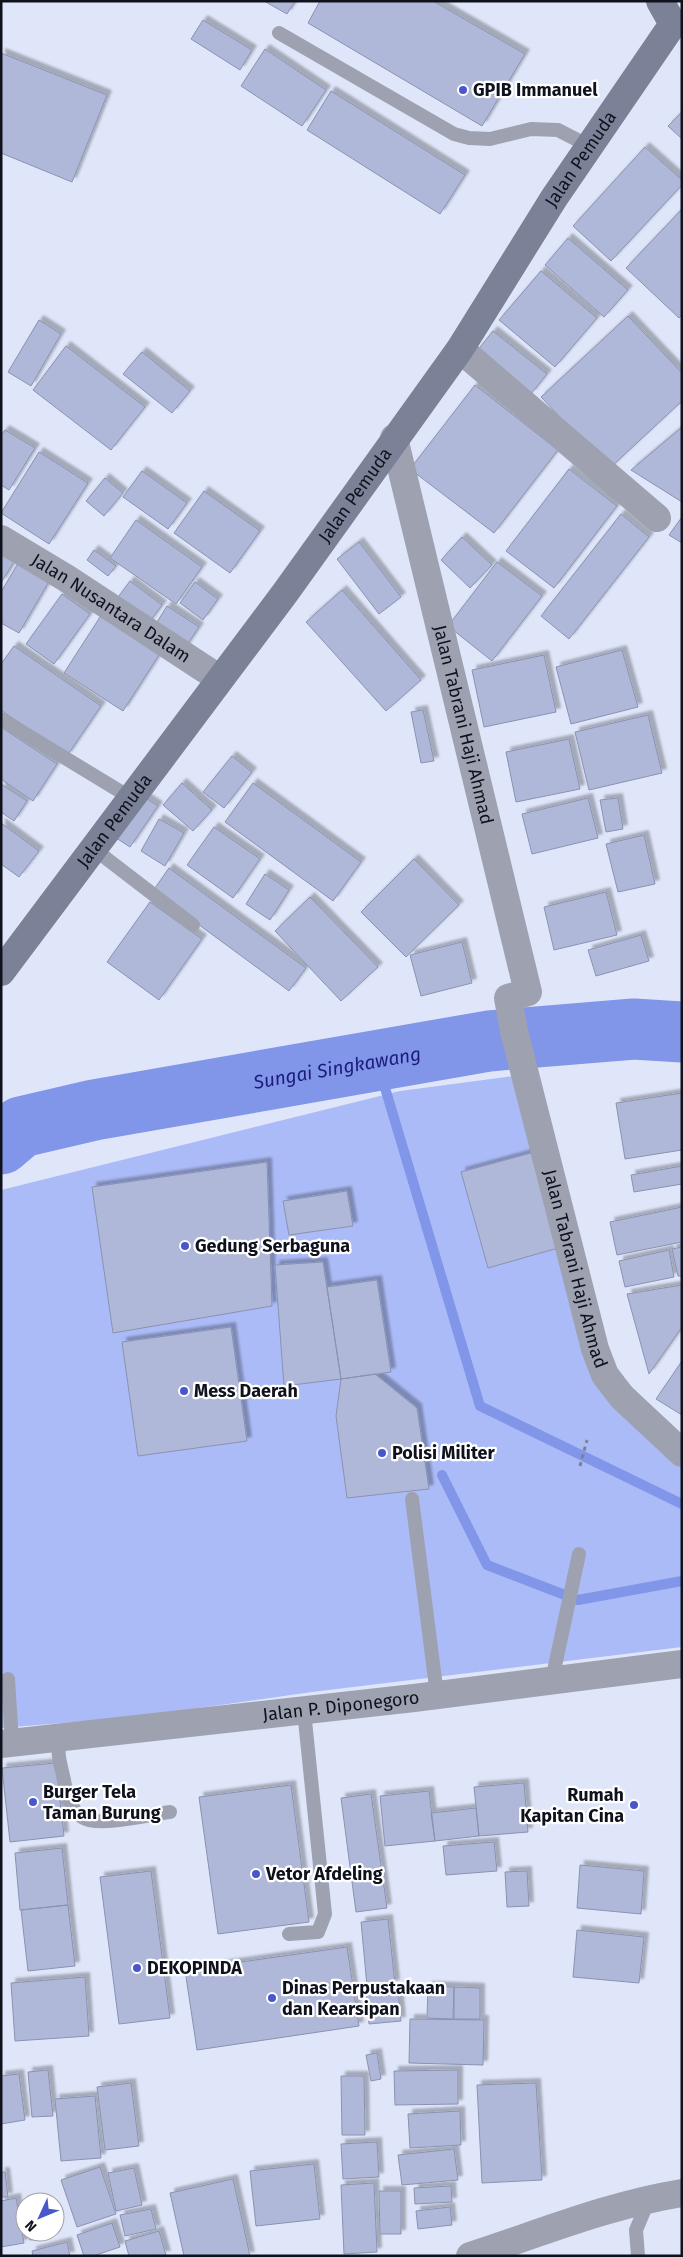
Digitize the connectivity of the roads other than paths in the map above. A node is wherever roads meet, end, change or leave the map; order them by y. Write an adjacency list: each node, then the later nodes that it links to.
1 (671, 17): 3 (main road, Jalan Pemuda)
2 (279, 33): 3 (lane)
3 (589, 146): 4 (main road, Jalan Pemuda)
4 (460, 349): 5 (main road, Jalan Pemuda); 6 (street)
5 (394, 438): 8 (main road, Jalan Pemuda); 14 (street, Jalan Tabrani Haji Ahmad)
6 (657, 518)
7 (1, 539): 8 (street, Jalan Nusantara Dalam)
8 (220, 679): 10 (main road, Jalan Pemuda)
9 (1, 720): 10 (lane)
10 (131, 798): 11 (main road, Jalan Pemuda)
11 (94, 849): 12 (lane); 13 (main road, Jalan Pemuda)
12 (193, 925)
13 (1, 972)
14 (682, 1453)
15 (412, 1499): 20 (lane)
16 (579, 1554): 19 (lane)
17 (682, 1664): 19 (street, Jalan P. Diponegoro)
18 (8, 1679): 23 (lane)
19 (552, 1680): 20 (street, Jalan P. Diponegoro)
20 (437, 1695): 21 (street, Jalan P. Diponegoro)
21 (304, 1711): 22 (street, Jalan P. Diponegoro); 25 (lane)
22 (60, 1738): 23 (street, Jalan P. Diponegoro); 24 (lane)
23 (6, 1743)
24 (170, 1812)
25 (289, 1934)
26 (682, 2193): 27 (street)
27 (649, 2198): 28 (street); 29 (lane)
28 (474, 2255)
29 (638, 2256)

